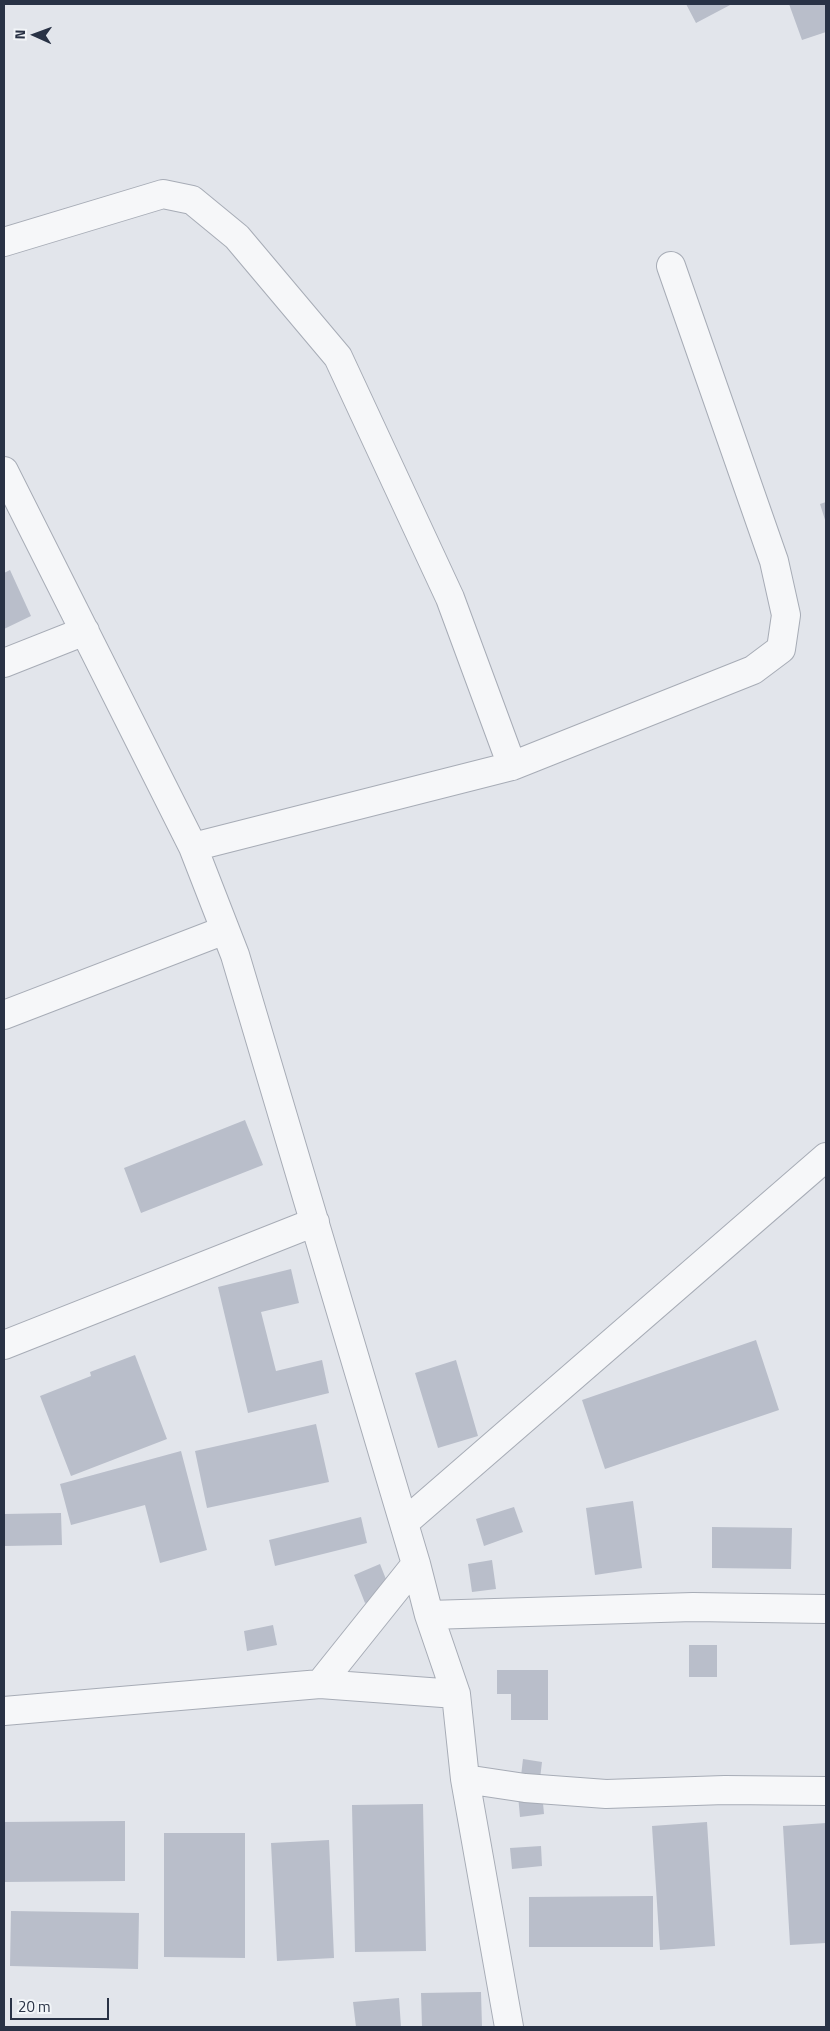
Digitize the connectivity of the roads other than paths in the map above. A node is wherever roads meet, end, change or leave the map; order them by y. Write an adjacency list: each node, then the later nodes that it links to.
1 (4, 242): 6 (street)
2 (671, 266): 6 (street)
3 (4, 471): 4 (street)
4 (84, 631): 5 (street); 7 (street)
5 (4, 663)
6 (512, 766): 7 (street)
7 (193, 847): 8 (street)
8 (225, 930): 9 (street); 11 (street)
9 (4, 1016)
10 (826, 1157): 13 (street)
11 (315, 1222): 12 (street); 13 (street)
12 (4, 1345)
13 (404, 1523): 14 (street)
14 (416, 1564): 16 (street); 17 (street)
15 (826, 1609): 16 (street)
16 (429, 1615): 18 (street)
17 (320, 1684): 18 (street); 19 (street)
18 (456, 1694): 20 (street)
19 (4, 1711)
20 (465, 1779): 21 (street); 22 (street)
21 (826, 1791)
22 (508, 2027)

